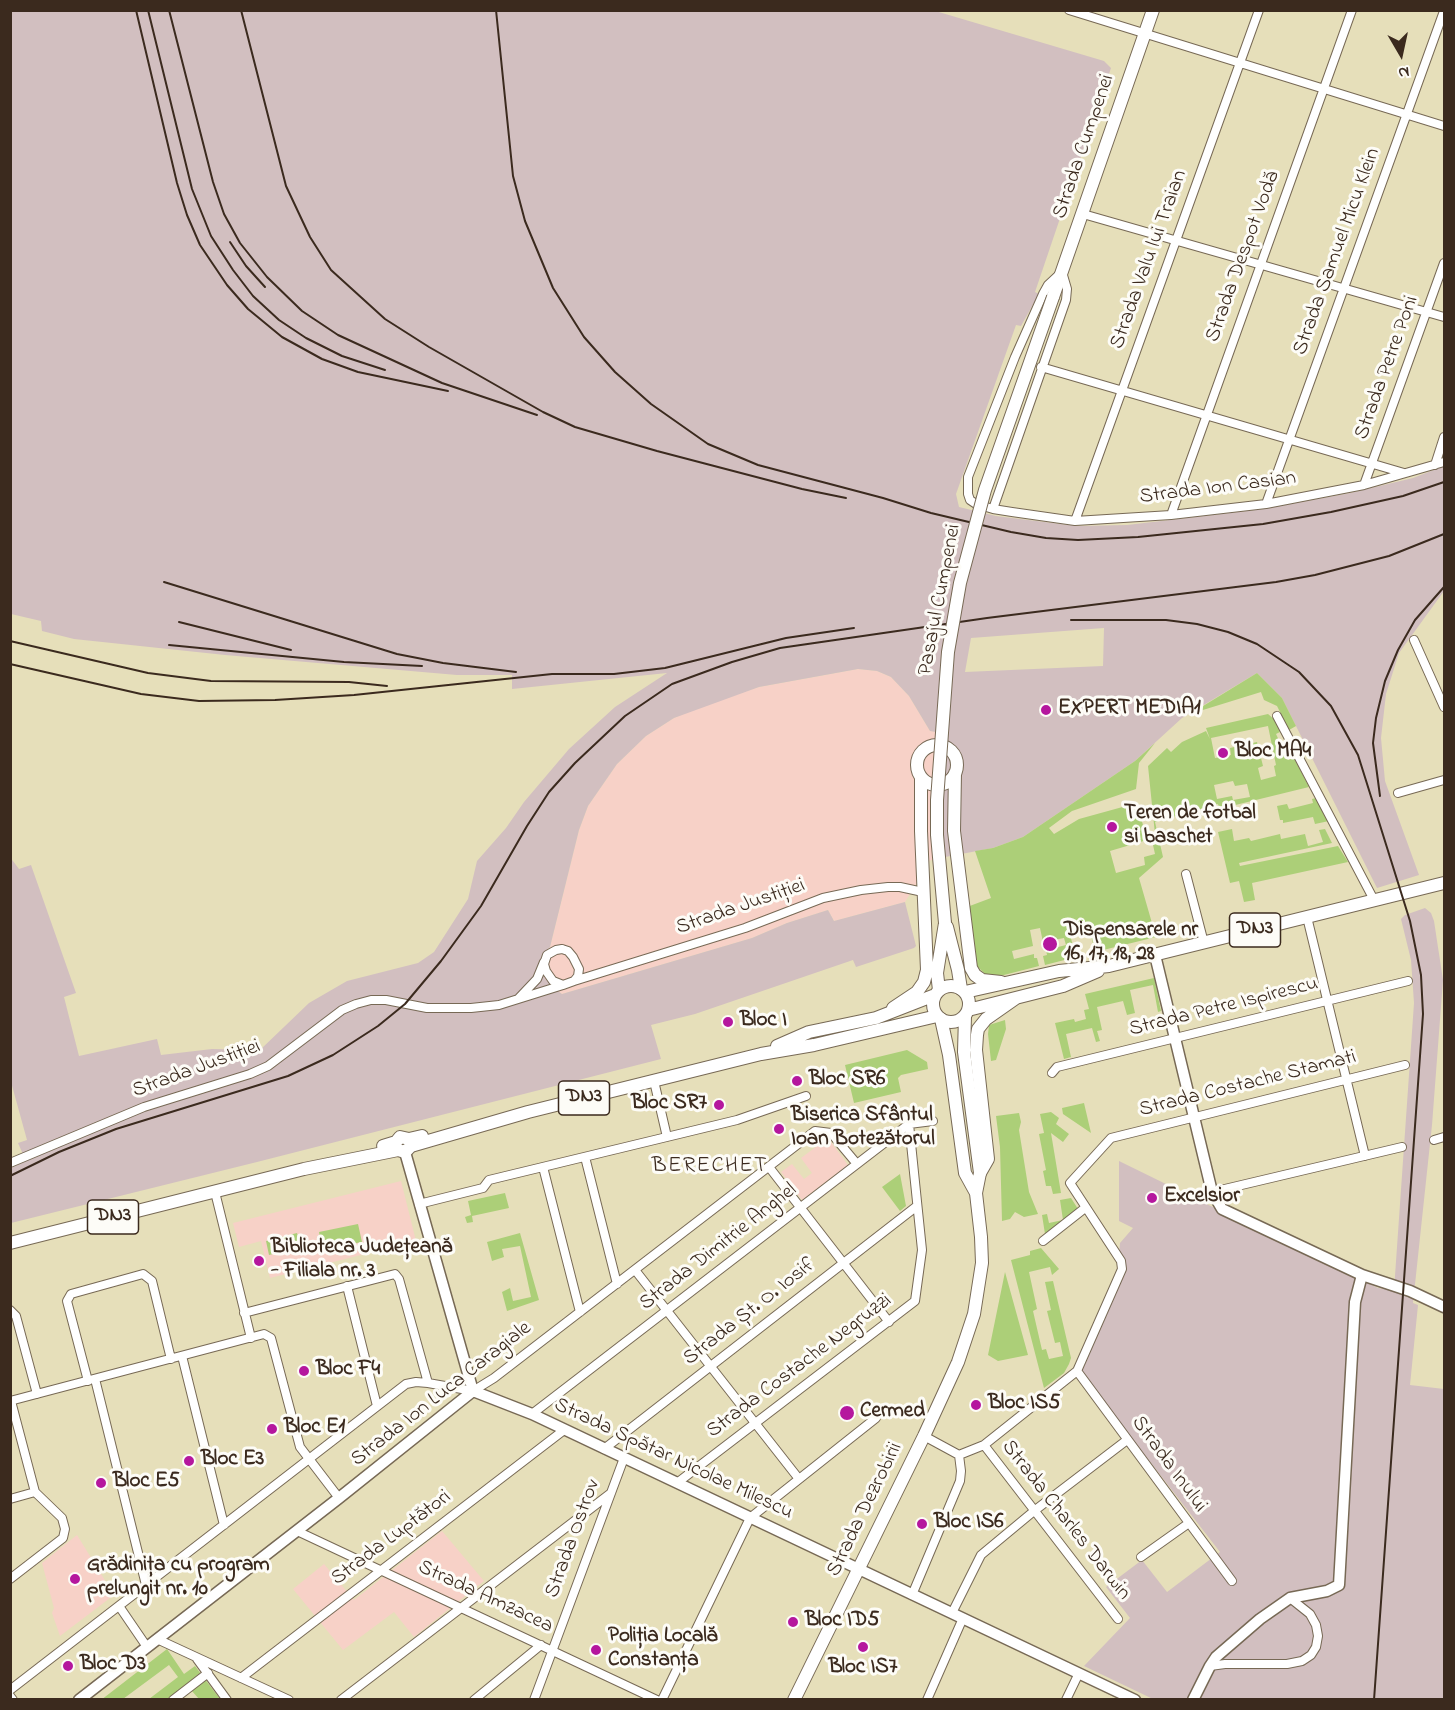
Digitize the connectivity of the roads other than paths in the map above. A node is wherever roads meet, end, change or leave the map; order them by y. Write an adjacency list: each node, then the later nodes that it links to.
1 (1069, 10): 6 (street)
2 (1153, 10): 6 (main road, Strada Cumpenei)
3 (1259, 10): 7 (street, Strada Valu lui Traian)
4 (1352, 10): 8 (street, Strada Despot Vodă)
5 (1444, 11): 9 (street, Strada Samuel Micu Klein)
6 (1144, 34): 7 (street); 11 (main road, Strada Cumpenei)
7 (1240, 64): 8 (street); 12 (street, Strada Valu lui Traian)
8 (1324, 89): 9 (street); 14 (street, Strada Despot Vodă)
9 (1407, 115): 10 (street); 16 (street, Strada Samuel Micu Klein)
10 (1444, 126)
11 (1083, 214): 12 (street); 15 (main road, Strada Cumpenei)
12 (1176, 240): 14 (street); 21 (street, Strada Valu lui Traian)
13 (1444, 263): 18 (street, Strada Petre Poni)
14 (1261, 264): 16 (street); 22 (street, Strada Despot Vodă)
15 (1062, 272): 17 (main road, Strada Cumpenei); 20 (street); 31 (street)
16 (1344, 288): 18 (street); 24 (street, Strada Samuel Micu Klein)
17 (1053, 297): 47 (main road, Pasajul Cumpenei, bridge)
18 (1427, 312): 19 (street); 26 (street, Strada Petre Poni)
19 (1444, 317)
20 (1041, 367): 21 (street); 31 (street)
21 (1122, 391): 22 (street); 33 (street, Strada Valu lui Traian)
22 (1206, 416): 24 (street); 32 (street, Strada Despot Vodă)
23 (1444, 437): 27 (street)
24 (1289, 440): 26 (street); 30 (street, Strada Samuel Micu Klein)
25 (1444, 462): 27 (street, Strada Ion Casian)
26 (1372, 464): 28 (street); 29 (street, Strada Petre Poni)
27 (1435, 465): 28 (street, Strada Ion Casian)
28 (1405, 474): 29 (street, Strada Ion Casian)
29 (1364, 484): 30 (street, Strada Ion Casian)
30 (1266, 504): 32 (street, Strada Ion Casian)
31 (993, 509): 33 (street, Strada Ion Casian)
32 (1171, 515): 33 (street, Strada Ion Casian)
33 (1075, 521)
34 (1414, 639): 35 (street)
35 (1444, 707)
36 (1277, 716): 44 (street)
37 (955, 773): 38 (main road); 38 (main road); 48 (main road)
38 (921, 777): 43 (main road)
39 (1444, 780): 40 (street)
40 (1398, 794)
41 (1186, 874): 49 (street)
42 (1444, 883): 44 (main road, DN3)
43 (923, 892): 45 (main road); 55 (street, Strada Justiției)
44 (1374, 900): 46 (main road, DN3)
45 (926, 912): 51 (main road); 65 (main road)
46 (1307, 917): 49 (main road, DN3); 63 (street)
47 (945, 923): 51 (main road); 54 (main road)
48 (966, 938): 54 (main road); 57 (main road)
49 (1204, 943): 50 (main road, DN3)
50 (1155, 955): 53 (main road, DN3); 67 (street)
51 (940, 956): 60 (main road)
52 (545, 959): 55 (street); 58 (street); 62 (street)
53 (1109, 966): 57 (main road, DN3); 61 (main road, DN3)
54 (958, 970): 59 (main road)
55 (574, 981): 58 (street)
56 (1408, 981): 63 (street, Strada Petre Ispirescu)
57 (1012, 982): 59 (main road, DN3)
58 (563, 985): 62 (street, Strada Justiției)
59 (963, 990): 60 (main road, DN3); 64 (main road)
60 (937, 993): 65 (main road, DN3); 66 (main road)
61 (1016, 998): 64 (main road, DN3); 92 (main road)
62 (518, 999): 87 (street, Strada Justiției)
63 (1327, 1001): 67 (street, Strada Petre Ispirescu); 71 (street)
64 (966, 1013): 66 (main road, DN3); 92 (main road, Strada Dezrobirii)
65 (876, 1018): 68 (main road, DN3)
66 (939, 1018): 68 (main road, DN3); 95 (main road, Strada Dezrobirii)
67 (1175, 1038): 70 (street, Strada Petre Ispirescu); 75 (street)
68 (761, 1054): 72 (main road, DN3)
69 (1405, 1065): 71 (street, Strada Costache Stamati)
70 (1052, 1073)
71 (1346, 1080): 75 (street, Strada Costache Stamati); 85 (street)
72 (654, 1081): 74 (main road, DN3); 79 (street)
73 (806, 1096): 79 (street)
74 (514, 1116): 78 (main road, DN3); 82 (main road, DN3)
75 (1194, 1117): 94 (street); 99 (street, Strada Costache Stamati)
76 (933, 1121): 77 (street)
77 (909, 1124): 88 (street, Strada Dimitrie Anghel); 97 (street)
78 (445, 1131): 82 (main road, DN3); 84 (main road)
79 (667, 1137): 86 (street)
80 (1444, 1137): 81 (street)
81 (1434, 1140)
82 (404, 1146): 84 (main road, DN3); 91 (main road, DN3); 96 (street)
83 (1402, 1148): 85 (street)
84 (363, 1152): 91 (main road, DN3)
85 (1365, 1156): 94 (street)
86 (585, 1157): 89 (street); 105 (street)
87 (10, 1163)
88 (857, 1164): 90 (street, Strada Ion Luca Caragiale); 98 (street, Strada Dimitrie Anghel)
89 (543, 1167): 96 (street); 110 (street)
90 (769, 1167): 98 (street); 103 (street, Strada Ion Luca Caragiale)
91 (304, 1169): 93 (main road, DN3)
92 (980, 1173): 95 (main road, Strada Dezrobirii)
93 (215, 1191): 101 (main road, DN3); 111 (street)
94 (1212, 1192): 104 (street)
95 (976, 1193): 128 (main road, Strada Dezrobirii)
96 (419, 1204): 120 (street)
97 (917, 1206): 102 (street, Strada Șt. O. Iosif); 112 (street, Strada Costache Negruzzi)
98 (801, 1208): 102 (street); 109 (street, Strada Dimitrie Anghel)
99 (1085, 1208): 100 (street); 117 (street)
100 (1043, 1241)
101 (10, 1243)
102 (843, 1263): 112 (street); 116 (street, Strada Șt. O. Iosif)
103 (635, 1270): 105 (street, Strada Ion Luca Caragiale); 109 (street)
104 (1362, 1275): 107 (street); 153 (street)
105 (617, 1284): 110 (street, Strada Ion Luca Caragiale)
106 (347, 1286): 111 (street); 119 (street); 123 (street)
107 (1444, 1307)
108 (10, 1310): 121 (street)
109 (667, 1311): 116 (street); 124 (street, Strada Dimitrie Anghel)
110 (580, 1312): 120 (street, Strada Ion Luca Caragiale)
111 (244, 1313): 113 (street)
112 (889, 1322): 126 (street, Strada Costache Negruzzi)
113 (251, 1338): 114 (street); 134 (street)
114 (182, 1356): 115 (street); 144 (street)
115 (171, 1359): 118 (street); 118 (street)
116 (710, 1366): 126 (street); 131 (street, Strada Șt. O. Iosif)
117 (1077, 1371): 129 (street, Strada Inului); 130 (street)
118 (91, 1380): 121 (street); 151 (street)
119 (428, 1383): 120 (street); 123 (street)
120 (473, 1391): 124 (street, Strada Spătar Nicolae Milescu); 139 (street, Strada Ion Luca Caragiale)
121 (38, 1394): 122 (street)
122 (11, 1401): 137 (street)
123 (377, 1406): 134 (street)
124 (532, 1414): 127 (street, Strada Spătar Nicolae Milescu)
125 (876, 1418): 135 (street)
126 (755, 1424): 135 (street); 136 (street, Strada Costache Negruzzi)
127 (564, 1430): 131 (street, Strada Spătar Nicolae Milescu); 147 (street, Strada Luptători)
128 (924, 1436): 132 (street); 148 (main road, Strada Dezrobirii)
129 (1127, 1440): 141 (street); 143 (street, Strada Inului)
130 (984, 1445): 132 (street); 141 (street, Strada Charles Darwin)
131 (604, 1449): 133 (street, Strada Spătar Nicolae Milescu)
132 (959, 1455): 152 (street)
133 (624, 1458): 136 (street, Strada Spătar Nicolae Milescu); 138 (street, Strada Ostrov)
134 (309, 1459): 139 (street); 144 (street)
135 (798, 1479): 142 (street)
136 (677, 1483): 142 (street, Strada Spătar Nicolae Milescu)
137 (35, 1492): 140 (street); 149 (street)
138 (611, 1493): 155 (street); 162 (street, Strada Ostrov)
139 (339, 1498): 145 (street, Strada Ion Luca Caragiale)
140 (10, 1499)
141 (1035, 1511): 156 (street); 158 (street, Strada Charles Darwin)
142 (750, 1518): 148 (street, Strada Spătar Nicolae Milescu); 177 (street)
143 (1189, 1523): 146 (street); 150 (street, Strada Inului)
144 (224, 1525): 151 (street)
145 (297, 1531): 147 (street, Strada Amzacea); 159 (street, Strada Ion Luca Caragiale)
146 (1141, 1557)
147 (382, 1569): 155 (street, Strada Amzacea); 167 (street, Strada Luptători)
148 (859, 1570): 152 (street, Strada Spătar Nicolae Milescu); 178 (main road, Strada Dezrobirii)
149 (10, 1579)
150 (1232, 1581)
151 (146, 1586): 154 (street)
152 (912, 1594): 156 (street, Strada Spătar Nicolae Milescu)
153 (1290, 1598): 164 (street); 164 (street)
154 (119, 1606): 161 (street); 168 (street)
155 (461, 1607): 160 (street, Strada Amzacea); 173 (street)
156 (952, 1613): 157 (street, Strada Spătar Nicolae Milescu)
157 (963, 1618): 166 (street, Strada Spătar Nicolae Milescu); 179 (street)
158 (1118, 1619)
159 (157, 1639): 161 (street, Strada Ion Luca Caragiale); 163 (street)
160 (541, 1645): 162 (street, Strada Amzacea); 174 (street)
161 (147, 1647): 169 (street, Strada Ion Luca Caragiale)
162 (552, 1650): 175 (street, Strada Ostrov); 176 (street, Strada Amzacea)
163 (195, 1656): 165 (street); 167 (street)
164 (1210, 1666): 182 (street)
165 (208, 1673): 170 (street); 171 (street)
166 (1079, 1673): 180 (street); 181 (street, Strada Spătar Nicolae Milescu)
167 (241, 1678): 172 (street)
168 (10, 1690)
169 (79, 1700)
170 (173, 1700)
171 (227, 1700)
172 (289, 1700)
173 (341, 1700)
174 (474, 1700)
175 (534, 1700)
176 (657, 1700)
177 (662, 1700)
178 (794, 1700)
179 (927, 1700)
180 (1066, 1700)
181 (1135, 1700)
182 (1193, 1700)

